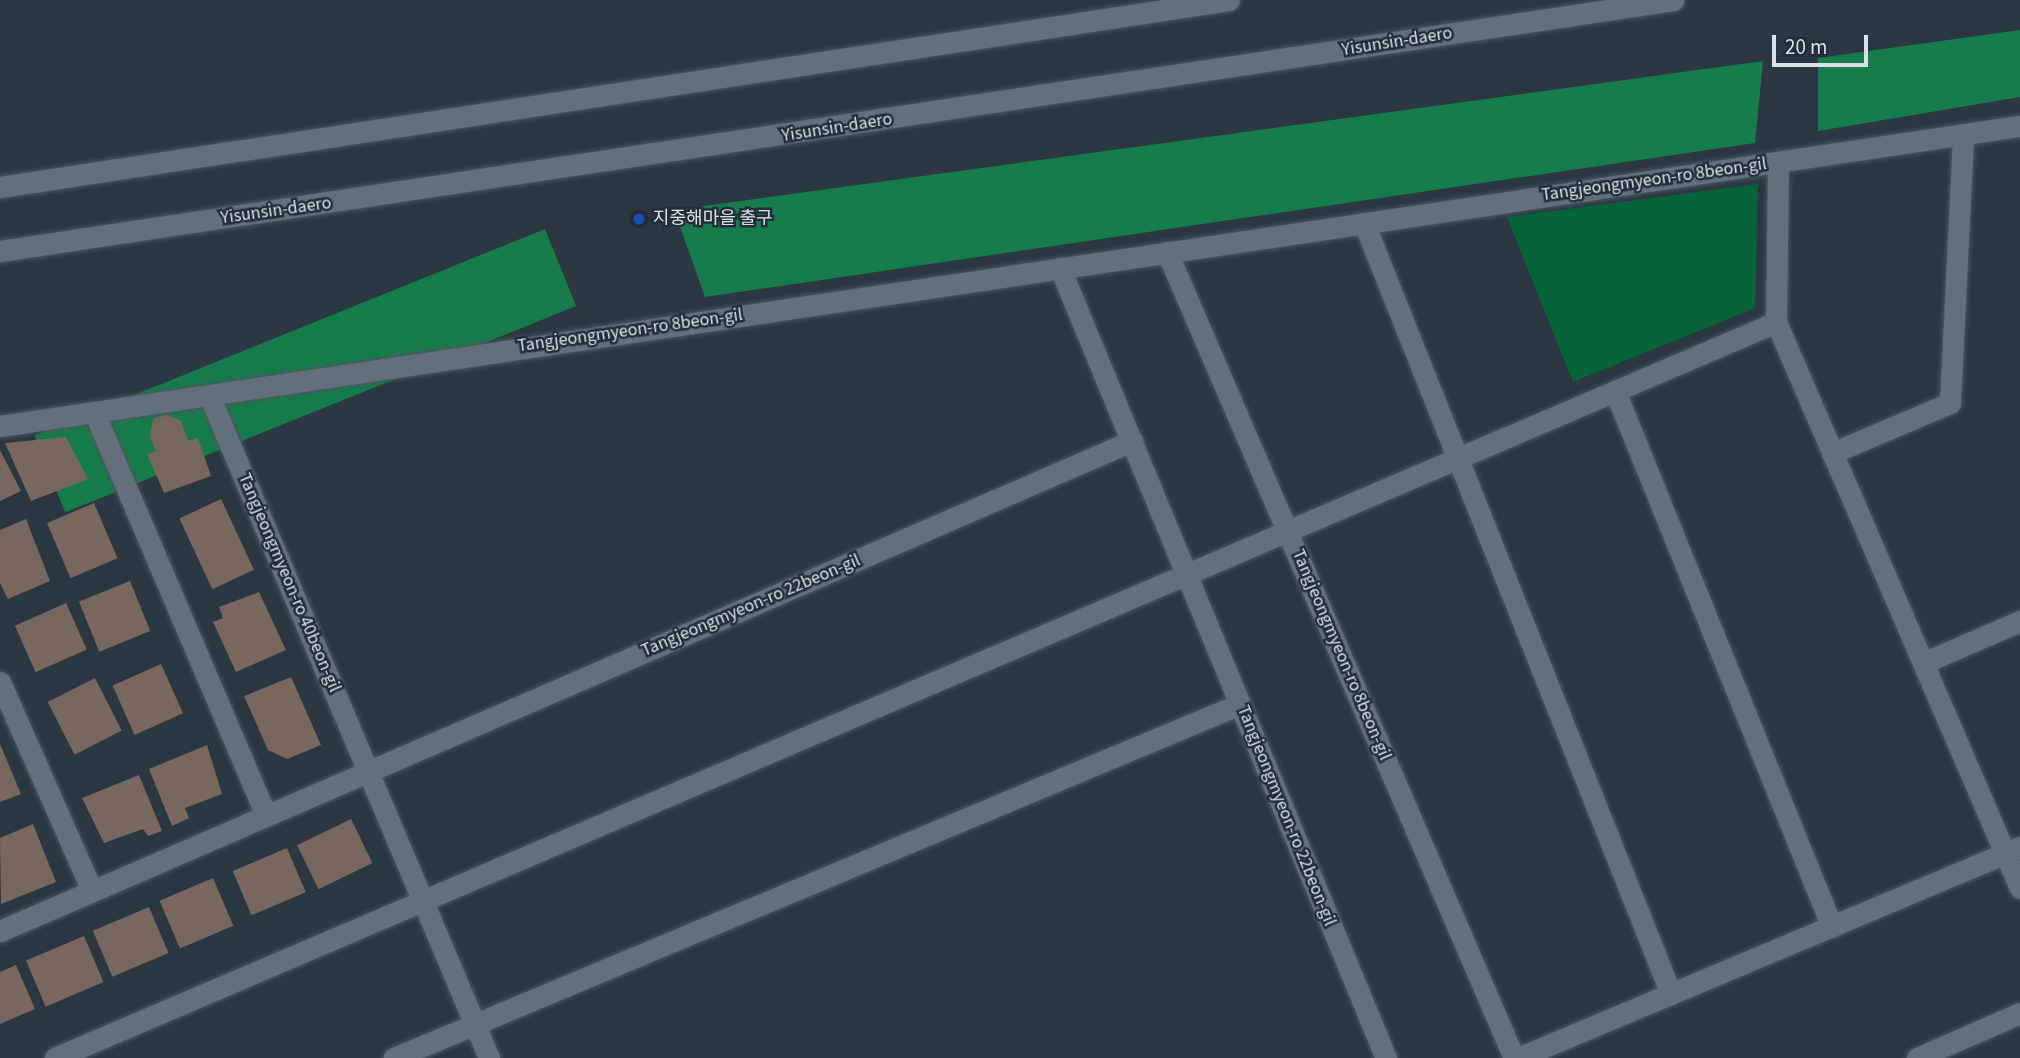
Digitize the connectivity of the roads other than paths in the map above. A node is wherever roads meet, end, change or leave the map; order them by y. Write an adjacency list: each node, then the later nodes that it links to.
1 (1229, 0): 6 (street)
2 (1673, 0): 8 (street, Yisunsin-daero)
3 (2020, 126): 4 (street, Tangjeongmyeon-ro 8beon-gil)
4 (1963, 134): 5 (street, Tangjeongmyeon-ro 8beon-gil); 17 (street)
5 (1778, 162): 7 (street, Tangjeongmyeon-ro 8beon-gil); 11 (street, Tangjeongmyeon-ro 8beon-gil)
6 (0, 187)
7 (1364, 223): 9 (street, Tangjeongmyeon-ro 8beon-gil); 18 (street)
8 (0, 251)
9 (1167, 252): 10 (street, Tangjeongmyeon-ro 8beon-gil); 19 (street, Tangjeongmyeon-ro 8beon-gil)
10 (1060, 268): 13 (street, Tangjeongmyeon-ro 8beon-gil); 16 (street, Tangjeongmyeon-ro 22beon-gil)
11 (1776, 322): 12 (street); 17 (street, Tangjeongmyeon-ro 8beon-gil)
12 (1615, 391): 18 (street); 31 (street)
13 (209, 395): 14 (street, Tangjeongmyeon-ro 8beon-gil); 25 (street, Tangjeongmyeon-ro 40beon-gil)
14 (94, 412): 15 (street, Tangjeongmyeon-ro 8beon-gil); 26 (street)
15 (0, 426)
16 (1132, 441): 20 (street, Tangjeongmyeon-ro 22beon-gil); 25 (street, Tangjeongmyeon-ro 22beon-gil)
17 (1832, 453): 22 (street, Tangjeongmyeon-ro 8beon-gil)
18 (1457, 458): 19 (street); 33 (street)
19 (1287, 531): 20 (street); 40 (street, Tangjeongmyeon-ro 8beon-gil)
20 (1186, 574): 24 (street, Tangjeongmyeon-ro 22beon-gil); 30 (street)
21 (2020, 621): 22 (street)
22 (1923, 663): 27 (street, Tangjeongmyeon-ro 8beon-gil)
23 (0, 682): 29 (street)
24 (1240, 704): 35 (street); 39 (street, Tangjeongmyeon-ro 22beon-gil)
25 (369, 771): 26 (street); 30 (street, Tangjeongmyeon-ro 40beon-gil)
26 (266, 816): 29 (street)
27 (2013, 850): 28 (street, Tangjeongmyeon-ro 8beon-gil); 31 (street, Tangjeongmyeon-ro 8beon-gil)
28 (2020, 888)
29 (92, 891): 32 (street)
30 (423, 901): 35 (street, Tangjeongmyeon-ro 40beon-gil); 36 (street)
31 (1832, 927): 33 (street, Tangjeongmyeon-ro 8beon-gil)
32 (0, 931)
33 (1671, 993): 40 (street, Tangjeongmyeon-ro 8beon-gil)
34 (2020, 1013): 41 (street)
35 (475, 1025): 37 (street); 38 (street, Tangjeongmyeon-ro 40beon-gil)
36 (55, 1058)
37 (394, 1058)
38 (489, 1058)
39 (1386, 1058)
40 (1516, 1058)
41 (1917, 1058)

